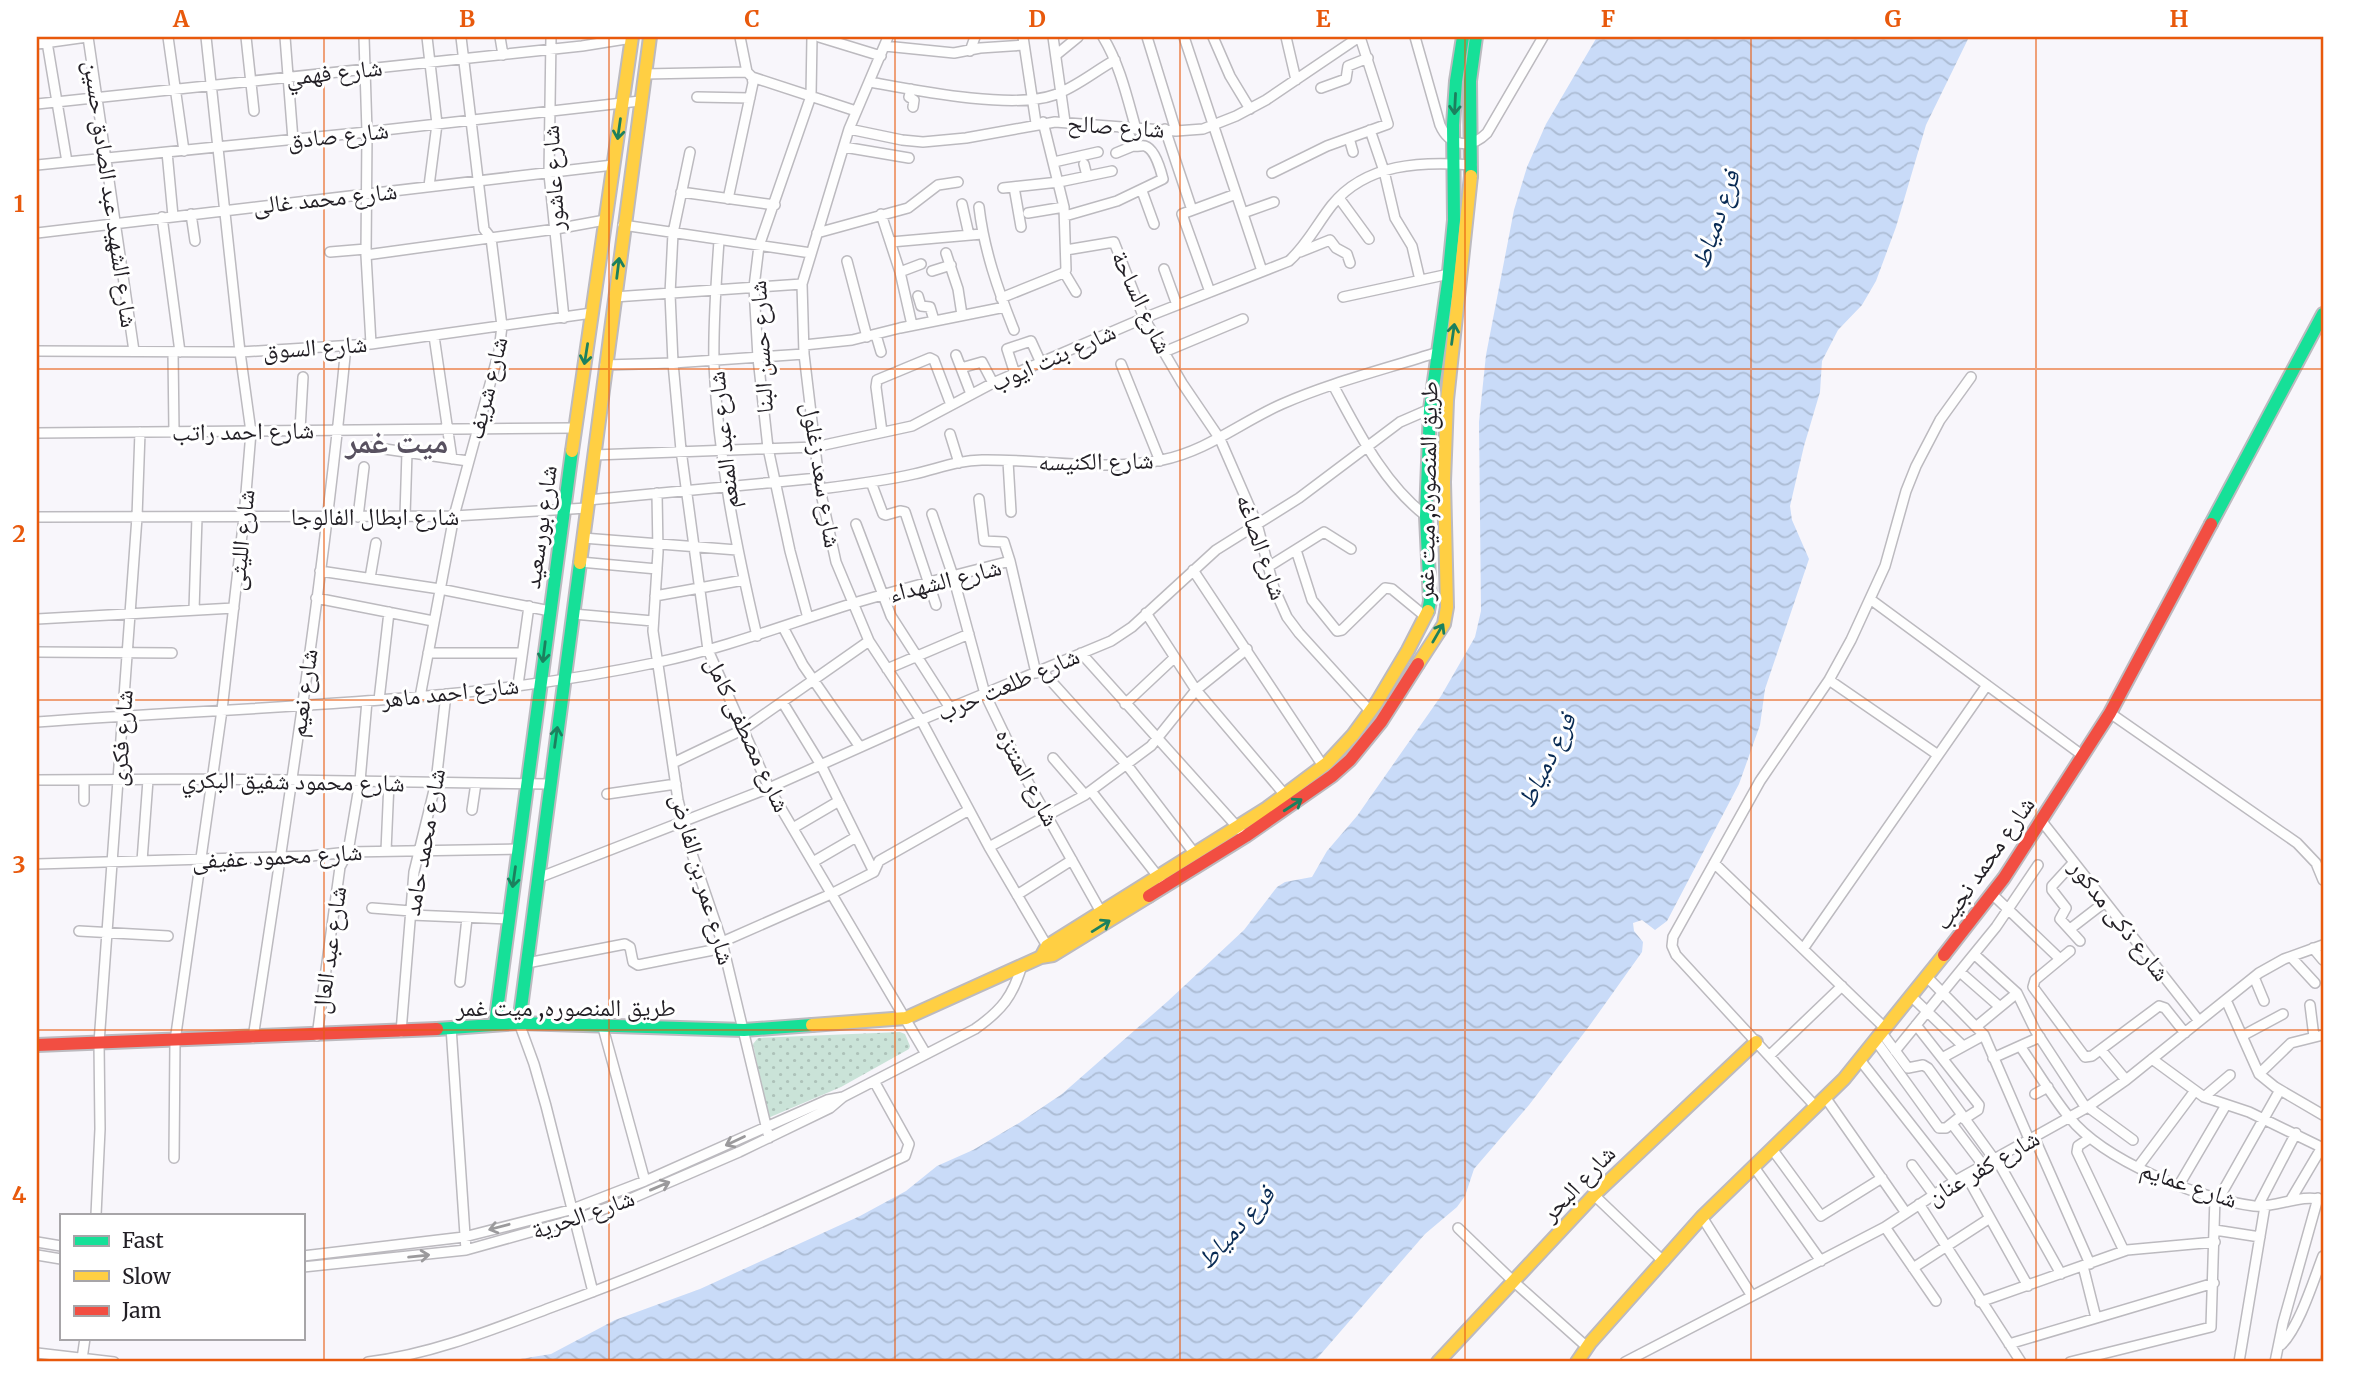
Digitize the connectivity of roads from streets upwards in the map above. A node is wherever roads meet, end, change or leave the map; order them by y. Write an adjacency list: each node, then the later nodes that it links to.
1 (88, 37): 31 (street); 54 (street, شارع الشهيد عبد الصادق حسين)
2 (168, 37): 51 (street)
3 (206, 37): 49 (street, شارع الليثى)
4 (246, 37): 47 (street)
5 (285, 37): 45 (street)
6 (364, 37): 42 (street)
7 (427, 37): 41 (street)
8 (461, 37): 38 (street, شارع شريف)
9 (500, 37): 35 (street)
10 (551, 37): 33 (street, شارع عاشور)
11 (632, 37): 32 (street, شارع فهمي); 61 (street, شارع بورسعيد)
12 (650, 37): 43 (street, شارع بورسعيد)
13 (740, 37): 44 (street)
14 (812, 37): 56 (street, شارع حسن البنا)
15 (819, 37): 37 (street)
16 (975, 37): 34 (street)
17 (1053, 37): 36 (street)
18 (1078, 37): 36 (street)
19 (1103, 37): 40 (street)
20 (1147, 37): 77 (street)
21 (1184, 37): 72 (street)
22 (1213, 37): 64 (street)
23 (1286, 37): 46 (street)
24 (1415, 37): 81 (street)
25 (1463, 37): 81 (street, طريق المنصوره, ميت غمر, one-way to 81)
26 (1476, 37): 82 (street, طريق المنصوره, ميت غمر)
27 (1543, 37): 82 (street)
28 (1356, 38): 39 (street); 46 (street, شارع صالح)
29 (886, 41): 34 (street); 37 (street, شارع سعد زغلول)
30 (1023, 41): 34 (street); 58 (street)
31 (39, 42): 59 (street)
32 (581, 42): 33 (street, شارع فهمي)
33 (550, 50): 35 (street, شارع فهمي); 67 (street, شارع عاشور)
34 (970, 51)
35 (503, 55): 38 (street, شارع فهمي)
36 (1056, 55): 53 (street)
37 (881, 56): 48 (street, شارع سعد زغلول)
38 (465, 58): 41 (street, شارع فهمي); 68 (street, شارع شريف)
39 (1368, 58): 50 (street); 76 (street)
40 (1115, 60): 53 (street); 73 (street)
41 (431, 62): 42 (street, شارع فهمي); 71 (street)
42 (364, 69): 45 (street, شارع فهمي); 78 (street)
43 (644, 74): 44 (street); 60 (street, شارع بورسعيد)
44 (750, 75): 56 (street); 57 (street)
45 (288, 78): 47 (street, شارع فهمي); 80 (street)
46 (1296, 80): 64 (street, شارع صالح)
47 (251, 81): 49 (street, شارع فهمي); 65 (street)
48 (870, 82): 52 (street); 66 (street, شارع سعد زغلول)
49 (211, 85): 51 (street, شارع فهمي); 84 (street, شارع الليثى)
50 (1321, 88)
51 (176, 89): 54 (street, شارع فهمي); 86 (street)
52 (911, 89): 58 (street); 63 (street)
53 (1060, 93): 58 (street); 69 (street)
54 (97, 96): 59 (street, شارع فهمي); 92 (street, شارع الشهيد عبد الصادق حسين)
55 (697, 96): 57 (street)
56 (811, 96): 66 (street); 120 (street, شارع حسن البنا)
57 (750, 98): 116 (street)
58 (1032, 99): 70 (street)
59 (57, 101): 62 (street, شارع فهمي); 94 (street)
60 (639, 101): 61 (street, شارع صادق); 134 (street, شارع بورسعيد)
61 (622, 102): 67 (street, شارع صادق); 99 (street, شارع بورسعيد, one-way to 99)
62 (37, 104)
63 (913, 107)
64 (1250, 109): 72 (street, شارع صالح)
65 (254, 111)
66 (856, 111): 74 (street, شارع سعد زغلول)
67 (549, 113): 68 (street, شارع صادق); 104 (street, شارع عاشور)
68 (473, 119): 71 (street, شارع صادق); 106 (street, شارع شريف)
69 (1065, 122): 70 (street, شارع صالح); 73 (street, شارع صالح)
70 (1040, 123): 74 (street, شارع صالح); 95 (street)
71 (437, 124): 78 (street, شارع صادق); 109 (street)
72 (1214, 126): 77 (street, شارع صالح); 115 (street)
73 (1131, 128): 75 (street, شارع صالح); 83 (street)
74 (849, 129): 85 (street, شارع سعد زغلول)
75 (1165, 130): 77 (street, شارع صالح); 124 (street)
76 (1370, 130): 79 (street); 102 (street)
77 (1176, 131)
78 (367, 132): 80 (street, شارع صادق); 114 (street)
79 (1349, 138): 90 (street); 103 (street)
80 (293, 139): 84 (street, شارع صادق)
81 (1453, 142): 82 (street); 96 (street, طريق المنصوره, ميت غمر)
82 (1472, 142): 98 (street, طريق المنصوره, ميت غمر)
83 (1133, 146): 91 (street); 112 (street)
84 (218, 147): 86 (street, شارع صادق); 122 (street, شارع الليثى)
85 (844, 147): 93 (street); 139 (street, شارع سعد زغلول)
86 (184, 150): 87 (street, شارع صادق)
87 (167, 152): 92 (street, شارع صادق); 129 (street)
88 (690, 152): 113 (street, شارع مصطفى كامل)
89 (1098, 152): 95 (street)
90 (1353, 152)
91 (1116, 153)
92 (107, 158): 94 (street, شارع صادق); 132 (street, شارع الشهيد عبد الصادق حسين)
93 (909, 158)
94 (67, 162): 100 (street, شارع صادق)
95 (1054, 162): 108 (street)
96 (1454, 163): 98 (street, شارع بنت ايوب); 102 (street, شارع بنت ايوب); 163 (street, طريق المنصوره, ميت غمر)
97 (1084, 164): 105 (street)
98 (1472, 164): 375 (street, طريق المنصوره, ميت غمر, one-way to 98)
99 (613, 165): 104 (street, شارع محمد غالى); 131 (street, شارع بورسعيد)
100 (37, 166)
101 (1112, 171): 105 (street)
102 (1384, 171): 117 (street, شارع بنت ايوب); 164 (street)
103 (1272, 173)
104 (549, 174): 106 (street, شارع محمد غالى); 136 (street, شارع عاشور)
105 (1087, 176): 108 (street)
106 (479, 181): 109 (street, شارع محمد غالى); 142 (street, شارع شريف)
107 (957, 182): 127 (street)
108 (1059, 182): 110 (street); 123 (street)
109 (429, 186): 114 (street, شارع محمد غالى)
110 (1014, 187): 111 (street); 135 (street)
111 (1003, 188)
112 (1142, 191): 123 (street); 133 (street)
113 (681, 192): 116 (street); 138 (street, شارع مصطفى كامل)
114 (366, 194): 122 (street, شارع محمد غالى); 150 (street)
115 (1236, 194): 124 (street); 128 (street)
116 (728, 198): 120 (street)
117 (1339, 198): 143 (street); 153 (street, شارع بنت ايوب)
118 (1274, 202): 128 (street)
119 (962, 204): 141 (street)
120 (775, 205): 147 (street, شارع حسن البنا)
121 (979, 207): 140 (street)
122 (224, 210): 126 (street, شارع محمد غالى); 194 (street, شارع الليثى)
123 (1065, 211): 125 (street); 148 (street)
124 (1187, 212): 169 (street)
125 (1028, 213)
126 (191, 214): 129 (street, شارع محمد غالى); 144 (street)
127 (881, 214): 139 (street); 146 (street)
128 (1243, 214): 160 (street)
129 (173, 216): 130 (street, شارع محمد غالى)
130 (162, 218): 132 (street, شارع محمد غالى); 193 (street)
131 (605, 220): 136 (street); 176 (street, شارع بورسعيد)
132 (116, 223): 137 (street, شارع محمد غالى); 192 (street, شارع الشهيد عبد الصادق حسين)
133 (1154, 223)
134 (623, 225): 138 (street); 171 (street, شارع بورسعيد, one-way to 134)
135 (1021, 227)
136 (556, 229): 142 (street); 179 (street, شارع عاشور)
137 (37, 233)
138 (673, 233): 145 (street); 170 (street, شارع مصطفى كامل)
139 (817, 233): 151 (street, شارع سعد زغلول)
140 (982, 234): 141 (street); 174 (street)
141 (969, 235): 146 (street)
142 (491, 238): 150 (street); 184 (street, شارع شريف)
143 (1369, 239)
144 (195, 241)
145 (719, 241): 147 (street); 167 (street, شارع عبد المنعم)
146 (891, 242): 161 (street)
147 (759, 246): 151 (street); 166 (street, شارع حسن البنا)
148 (1066, 250): 162 (street); 180 (street, شارع الساحة)
149 (330, 252): 150 (street)
150 (366, 252): 188 (street)
151 (811, 253): 165 (street, شارع سعد زغلول)
152 (946, 253): 157 (street)
153 (1298, 253): 155 (street); 160 (street, شارع بنت ايوب)
154 (847, 261): 187 (street)
155 (1350, 263)
156 (921, 264): 161 (street)
157 (951, 265): 159 (street); 178 (street)
158 (1164, 269): 175 (street)
159 (932, 271)
160 (1262, 271): 169 (street, شارع بنت ايوب)
161 (900, 272): 183 (street)
162 (1065, 272): 168 (street); 174 (street)
163 (1449, 274): 164 (street); 197 (street, طريق المنصوره, ميت غمر)
164 (1420, 280): 173 (street)
165 (802, 284): 166 (street); 190 (street, شارع سعد زغلول)
166 (754, 287): 167 (street); 199 (street, شارع حسن البنا)
167 (715, 291): 170 (street); 200 (street, شارع عبد المنعم)
168 (1076, 292)
169 (1210, 292): 175 (street, شارع بنت ايوب)
170 (670, 294): 171 (street); 201 (street, شارع مصطفى كامل)
171 (614, 296): 204 (street, شارع بورسعيد)
172 (918, 296): 182 (street)
173 (1343, 297)
174 (1003, 302): 178 (street); 185 (street)
175 (1177, 305): 180 (street, شارع بنت ايوب)
176 (592, 313): 179 (street, شارع السوق); 214 (street, شارع بورسعيد, one-way to 214)
177 (2323, 314): 336 (street, شارع محمد نجيب)
178 (962, 315): 182 (street)
179 (564, 318): 184 (street, شارع السوق)
180 (1144, 318): 196 (street, شارع الساحة); 202 (street, شارع بنت ايوب)
181 (1243, 319): 196 (street)
182 (934, 320): 183 (street)
183 (912, 325): 187 (street)
184 (502, 326): 186 (street, شارع السوق); 218 (street, شارع شريف)
185 (1014, 330)
186 (434, 336): 188 (street, شارع السوق); 217 (street)
187 (871, 336): 190 (street); 195 (street)
188 (371, 344): 189 (street, شارع السوق)
189 (346, 346): 194 (street, شارع السوق); 215 (street, شارع نعيم)
190 (804, 350): 199 (street); 228 (street, شارع سعد زغلول)
191 (37, 351): 192 (street, شارع السوق)
192 (134, 351): 193 (street, شارع السوق)
193 (177, 352): 194 (street, شارع السوق); 220 (street)
194 (240, 352): 221 (street, شارع الليثى)
195 (881, 352)
196 (1164, 352): 225 (street, شارع الساحة)
197 (1438, 352): 210 (street, شارع الكنيسه); 213 (street, طريق المنصوره, ميت غمر)
198 (957, 355): 205 (street)
199 (758, 358): 200 (street); 229 (street, شارع حسن البنا)
200 (714, 361): 201 (street); 230 (street, شارع عبد المنعم)
201 (673, 363): 204 (street); 231 (street, شارع مصطفى كامل)
202 (1041, 363): 206 (street, شارع بنت ايوب); 206 (street)
203 (1121, 364): 237 (street)
204 (605, 365): 233 (street, شارع بورسعيد)
205 (961, 368): 209 (street); 211 (street)
206 (1014, 374): 209 (street, شارع بنت ايوب)
207 (303, 377): 216 (street)
208 (1971, 377): 285 (street)
209 (993, 383): 211 (street, شارع بنت ايوب)
210 (1333, 384): 225 (street, شارع الكنيسه); 226 (street)
211 (971, 394): 212 (street, شارع بنت ايوب)
212 (951, 405): 222 (street, شارع بنت ايوب); 222 (street)
213 (1430, 409): 226 (street, شارع طلعت حرب); 254 (street, طريق المنصوره, ميت غمر)
214 (575, 428): 218 (street, شارع احمد راتب); 249 (street, شارع بورسعيد)
215 (338, 429): 216 (street, شارع احمد راتب); 217 (street, شارع احمد راتب); 259 (street, شارع نعيم)
216 (300, 430): 221 (street, شارع احمد راتب)
217 (448, 430): 218 (street, شارع احمد راتب); 234 (street)
218 (476, 430): 235 (street, شارع شريف)
219 (140, 432): 220 (street, شارع احمد راتب); 223 (street, شارع احمد راتب); 256 (street, شارع فكرى)
220 (174, 432): 221 (street, شارع احمد راتب)
221 (250, 432): 258 (street, شارع الليثى)
222 (882, 432): 228 (street, شارع بنت ايوب)
223 (37, 433)
224 (950, 434): 238 (street)
225 (1220, 439): 237 (street, شارع الكنيسه); 262 (street, شارع الصاغه)
226 (1366, 446): 254 (street); 262 (street, شارع طلعت حرب)
227 (371, 447): 232 (street)
228 (815, 447): 229 (street, شارع بنت ايوب); 240 (street, شارع سعد زغلول)
229 (768, 448): 230 (street, شارع بنت ايوب); 241 (street, شارع حسن البنا)
230 (722, 449): 231 (street, شارع بنت ايوب); 243 (street, شارع عبد المنعم)
231 (681, 450): 233 (street, شارع بنت ايوب); 245 (street, شارع مصطفى كامل)
232 (407, 452): 234 (street); 252 (street)
233 (594, 456): 248 (street, شارع بورسعيد)
234 (452, 459): 235 (street)
235 (468, 461): 253 (street, شارع شريف)
236 (1007, 461): 237 (street, شارع الكنيسه); 238 (street, شارع الكنيسه); 250 (street)
237 (1160, 461)
238 (959, 463): 242 (street, شارع الكنيسه)
239 (364, 467): 260 (street)
240 (818, 478): 241 (street, شارع ابطال الفالوجا); 244 (street, شارع سعد زغلول)
241 (775, 480): 243 (street, شارع ابطال الفالوجا); 297 (street, شارع حسن البنا)
242 (871, 482): 244 (street, شارع الكنيسه); 279 (street)
243 (726, 486): 245 (street, شارع ابطال الفالوجا); 268 (street, شارع عبد المنعم)
244 (820, 489): 286 (street, شارع سعد زغلول)
245 (687, 490): 246 (street, شارع ابطال الفالوجا); 266 (street, شارع مصطفى كامل)
246 (657, 493): 248 (street, شارع ابطال الفالوجا); 265 (street, شارع عمر بن الفارض)
247 (979, 499): 270 (street)
248 (587, 504): 249 (street, شارع ابطال الفالوجا); 263 (street, شارع بورسعيد)
249 (563, 510): 253 (street, شارع ابطال الفالوجا); 291 (street, شارع بورسعيد)
250 (1011, 512)
251 (932, 514): 276 (street, شارع المنتزه)
252 (405, 516): 253 (street, شارع ابطال الفالوجا); 260 (street, شارع ابطال الفالوجا)
253 (454, 516): 280 (street, شارع شريف)
254 (1426, 516): 296 (street, طريق المنصوره, ميت غمر)
255 (37, 517): 256 (street, شارع ابطال الفالوجا)
256 (137, 517): 257 (street, شارع ابطال الفالوجا); 294 (street, شارع فكرى)
257 (197, 517): 258 (street, شارع ابطال الفالوجا); 290 (street)
258 (244, 517): 259 (street, شارع ابطال الفالوجا); 289 (street, شارع الليثى)
259 (328, 517): 260 (street, شارع ابطال الفالوجا); 274 (street, شارع نعيم)
260 (358, 517)
261 (856, 524): 283 (street)
262 (1256, 524): 272 (street, شارع الصاغه); 275 (street, شارع طلعت حرب)
263 (583, 538): 265 (street); 271 (street, شارع بورسعيد)
264 (376, 542): 277 (street)
265 (658, 544): 266 (street); 273 (street, شارع عمر بن الفارض)
266 (694, 546): 268 (street); 281 (street, شارع مصطفى كامل)
267 (1351, 549): 269 (street)
268 (737, 550): 278 (street, شارع عبد المنعم)
269 (1296, 550): 272 (street); 296 (street)
270 (1010, 561): 276 (street, شارع الشهداء); 317 (street, شارع الشهداء)
271 (580, 562): 273 (street); 295 (street, شارع بورسعيد)
272 (1268, 567): 335 (street, شارع الصاغه)
273 (657, 569): 282 (street, شارع عمر بن الفارض)
274 (320, 570): 277 (street); 284 (street, شارع نعيم)
275 (1193, 570): 293 (street, شارع طلعت حرب); 305 (street)
276 (953, 576): 279 (street, شارع الشهداء); 302 (street, شارع المنتزه)
277 (370, 578): 280 (street)
278 (744, 580): 281 (street); 303 (street, شارع عبد المنعم)
279 (929, 583): 283 (street, شارع الشهداء); 287 (street)
280 (440, 589): 288 (street); 299 (street, شارع شريف)
281 (699, 590): 282 (street); 306 (street, شارع مصطفى كامل)
282 (654, 596): 300 (street, شارع عمر بن الفارض)
283 (883, 596): 286 (street, شارع الشهداء); 313 (street)
284 (316, 598): 292 (street); 332 (street, شارع نعيم)
285 (1870, 598): 319 (street); 323 (street)
286 (853, 604): 297 (street, شارع احمد ماهر); 304 (street, شارع سعد زغلول)
287 (936, 605)
288 (529, 606): 291 (street); 311 (street)
289 (234, 608): 290 (street); 334 (street, شارع الليثى)
290 (194, 610): 294 (street)
291 (550, 611): 321 (street, شارع بورسعيد, one-way to 321)
292 (389, 612): 299 (street); 328 (street)
293 (1146, 613): 312 (street, شارع طلعت حرب); 314 (street)
294 (130, 614): 298 (street); 308 (street, شارع فكرى)
295 (573, 614): 300 (street); 318 (street, شارع بورسعيد)
296 (1426, 617): 335 (street, طريق المنصوره, ميت غمر)
297 (808, 618): 301 (street, شارع احمد ماهر)
298 (37, 619)
299 (433, 621): 310 (street, شارع شريف)
300 (653, 621): 315 (street, شارع عمر بن الفارض)
301 (783, 627): 303 (street, شارع احمد ماهر); 320 (street)
302 (969, 634): 313 (street); 326 (street, شارع المنتزه)
303 (758, 636): 306 (street, شارع احمد ماهر)
304 (869, 641): 316 (street, شارع سعد زغلول); 320 (street)
305 (1247, 649): 324 (street); 349 (street)
306 (708, 650): 315 (street, شارع احمد ماهر); 340 (street, شارع مصطفى كامل)
307 (37, 652): 308 (street)
308 (127, 652): 309 (street); 337 (street, شارع فكرى)
309 (172, 653)
310 (428, 653): 311 (street); 327 (street, شارع شريف)
311 (522, 653): 322 (street)
312 (1081, 653): 317 (street, شارع طلعت حرب); 331 (street)
313 (916, 656): 316 (street); 333 (street)
314 (1174, 658): 324 (street); 331 (street)
315 (657, 663): 318 (street, شارع احمد ماهر); 346 (street, شارع عمر بن الفارض)
316 (887, 668): 338 (street, شارع سعد زغلول)
317 (1039, 672): 326 (street, شارع طلعت حرب); 348 (street)
318 (564, 678): 321 (street, شارع احمد ماهر); 361 (street, شارع بورسعيد, one-way to 318)
319 (1829, 680): 343 (street); 390 (street)
320 (814, 681): 330 (street); 342 (street)
321 (540, 682): 322 (street, شارع احمد ماهر); 359 (street, شارع بورسعيد)
322 (518, 685): 325 (street, شارع احمد ماهر)
323 (1987, 685): 343 (street); 344 (street)
324 (1196, 690): 341 (street); 366 (street)
325 (446, 694): 327 (street, شارع احمد ماهر); 358 (street, شارع محمد حامد)
326 (985, 694): 333 (street, شارع طلعت حرب); 371 (street, شارع المنتزه)
327 (421, 697): 328 (street, شارع احمد ماهر)
328 (379, 700): 329 (street, شارع احمد ماهر)
329 (367, 701): 332 (street, شارع احمد ماهر); 356 (street, شارع عبد العال)
330 (783, 703): 340 (street); 347 (street)
331 (1125, 704): 341 (street)
332 (302, 705): 334 (street, شارع احمد ماهر); 355 (street, شارع نعيم)
333 (950, 708): 338 (street, شارع طلعت حرب)
334 (222, 710): 337 (street, شارع احمد ماهر); 351 (street, شارع الليثى)
335 (1370, 711): 349 (street, طريق المنصوره, ميت غمر)
336 (2110, 713): 344 (street, شارع محمد نجيب); 394 (street)
337 (123, 715): 339 (street, شارع احمد ماهر); 354 (street, شارع فكرى)
338 (921, 720): 342 (street, شارع طلعت حرب); 370 (street, شارع سعد زغلول)
339 (37, 722)
340 (743, 730): 346 (street); 363 (street, شارع مصطفى كامل)
341 (1158, 738): 348 (street); 375 (street)
342 (860, 747): 347 (street, شارع طلعت حرب)
343 (1938, 755): 416 (street)
344 (2082, 755): 372 (street, شارع محمد نجيب)
345 (1053, 758): 364 (street)
346 (673, 763): 362 (street, شارع عمر بن الفارض)
347 (821, 765): 363 (street, شارع طلعت حرب); 368 (street)
348 (1127, 765): 364 (street); 382 (street)
349 (1323, 766): 366 (street, طريق المنصوره, ميت غمر)
350 (148, 779): 351 (street, شارع محمود شفيق البكري); 354 (street, شارع محمود شفيق البكري); 386 (street)
351 (213, 779): 355 (street, شارع محمود شفيق البكري); 384 (street, شارع الليثى)
352 (37, 780): 353 (street, شارع محمود شفيق البكري)
353 (84, 780): 354 (street, شارع محمود شفيق البكري); 367 (street)
354 (118, 780): 389 (street, شارع فكرى)
355 (291, 781): 356 (street, شارع محمود شفيق البكري); 383 (street, شارع نعيم)
356 (360, 781): 357 (street, شارع محمود شفيق البكري); 381 (street, شارع عبد العال)
357 (389, 782): 358 (street, شارع محمود شفيق البكري); 380 (street)
358 (436, 782): 360 (street, شارع محمود شفيق البكري); 379 (street, شارع محمد حامد)
359 (527, 782): 360 (street, شارع محمود شفيق البكري); 361 (street, شارع محمود شفيق البكري); 378 (street, شارع بورسعيد)
360 (476, 783): 369 (street)
361 (550, 784): 395 (street, شارع بورسعيد)
362 (676, 785): 365 (street); 373 (street, شارع عمر بن الفارض)
363 (769, 788): 373 (street, شارع طلعت حرب); 374 (street, شارع مصطفى كامل)
364 (1088, 793): 371 (street); 396 (street)
365 (607, 794)
366 (1285, 795): 375 (street, طريق المنصوره, ميت غمر)
367 (84, 801)
368 (839, 801): 374 (street); 376 (street)
369 (472, 810)
370 (969, 810): 377 (street, شارع سعد زغلول); 393 (street)
371 (1047, 815): 377 (street); 385 (street, شارع المنتزه)
372 (2040, 819): 388 (street, شارع ذكى مدكور); 398 (street, شارع محمد نجيب)
373 (682, 823): 395 (street, شارع طلعت حرب); 413 (street, شارع عمر بن الفارض)
374 (793, 828): 387 (street, شارع مصطفى كامل)
375 (1242, 831): 382 (street, طريق المنصوره, ميت غمر); 396 (street, طريق المنصوره, ميت غمر)
376 (856, 837): 387 (street); 393 (street)
377 (989, 847): 399 (street, شارع سعد زغلول)
378 (518, 849): 379 (street, شارع محمود عفيفى); 406 (street, شارع بورسعيد, one-way to 406)
379 (420, 850): 380 (street, شارع محمود عفيفى); 404 (street, شارع محمد حامد)
380 (386, 851): 381 (street, شارع محمود عفيفى)
381 (348, 852): 383 (street, شارع محمود عفيفى); 453 (street, شارع عبد العال)
382 (1195, 854): 396 (street, طريق المنصوره, ميت غمر)
383 (281, 858): 384 (street, شارع محمود عفيفى); 458 (street, شارع نعيم)
384 (201, 859): 386 (street, شارع محمود عفيفى); 459 (street, شارع الليثى)
385 (1072, 860): 399 (street); 403 (street, شارع المنتزه)
386 (142, 861): 389 (street, شارع محمود عفيفى)
387 (813, 862): 397 (street, شارع مصطفى كامل)
388 (2074, 862): 400 (street, شارع ذكى مدكور); 408 (street)
389 (113, 863): 391 (street, شارع محمود عفيفى); 410 (street, شارع فكرى)
390 (1714, 863): 416 (street); 460 (street)
391 (37, 864)
392 (2038, 865): 402 (street)
393 (874, 872): 397 (street)
394 (2323, 876)
395 (538, 878): 407 (street, شارع بورسعيد)
396 (1162, 881): 403 (street, طريق المنصوره, ميت غمر); 419 (street, طريق المنصوره, ميت غمر, one-way to 396)
397 (831, 894): 413 (street); 441 (street, شارع مصطفى كامل)
398 (1992, 894): 402 (street); 427 (street, شارع محمد نجيب)
399 (1017, 895): 419 (street, شارع سعد زغلول)
400 (2105, 902): 408 (street); 442 (street, شارع ذكى مدكور)
401 (372, 908): 404 (street)
402 (2008, 909): 420 (street); 423 (street)
403 (1101, 912): 419 (street, طريق المنصوره, ميت غمر)
404 (411, 913): 405 (street); 450 (street, شارع محمد حامد)
405 (467, 918): 406 (street); 429 (street)
406 (509, 919): 407 (street); 415 (street, شارع بورسعيد)
407 (531, 922): 421 (street, شارع بورسعيد)
408 (2070, 929): 412 (street)
409 (79, 931): 410 (street)
410 (107, 933): 411 (street); 461 (street, شارع فكرى)
411 (168, 936)
412 (2080, 941)
413 (722, 945): 421 (street); 449 (street, شارع عمر بن الفارض)
414 (2323, 945): 417 (street, شارع كفر عنان)
415 (505, 947): 421 (street); 445 (street, شارع بورسعيد)
416 (1803, 948): 431 (street)
417 (2313, 948): 422 (street, شارع كفر عنان); 424 (street)
418 (2070, 951): 423 (street)
419 (1047, 953): 425 (street, طريق المنصوره, ميت غمر)
420 (1974, 954): 426 (street); 433 (street)
421 (527, 957): 443 (street, شارع بورسعيد)
422 (2291, 957): 428 (street, شارع كفر عنان); 430 (street)
423 (2060, 959): 465 (street)
424 (2323, 960)
425 (1023, 965): 441 (street, طريق المنصوره, ميت غمر); 467 (street, شارع الحرية)
426 (1960, 972): 432 (street); 438 (street)
427 (1927, 977): 432 (street); 434 (street, شارع محمد نجيب)
428 (2255, 977): 435 (street, شارع كفر عنان); 436 (street)
429 (460, 982)
430 (2315, 983)
431 (1842, 986): 452 (street); 468 (street)
432 (1942, 993): 439 (street); 447 (street)
433 (2017, 993): 438 (street); 457 (street)
434 (1912, 997): 439 (street); 452 (street, شارع محمد نجيب)
435 (2226, 1000): 442 (street, شارع كفر عنان); 455 (street)
436 (2264, 1001)
437 (2310, 1005): 456 (street)
438 (2000, 1007): 447 (street)
439 (1927, 1012): 446 (street); 463 (street)
440 (2283, 1014): 455 (street)
441 (906, 1018): 449 (street, طريق المنصوره, ميت غمر); 467 (street, شارع مصطفى كامل)
442 (2199, 1021): 451 (street, شارع كفر عنان)
443 (519, 1023): 444 (street, طريق المنصوره, ميت غمر); 445 (street, طريق المنصوره, ميت غمر); 519 (street)
444 (602, 1024): 449 (street, طريق المنصوره, ميت غمر); 507 (street)
445 (495, 1025): 448 (street, طريق المنصوره, ميت غمر)
446 (1916, 1025): 466 (street); 469 (street)
447 (1977, 1026): 454 (street)
448 (451, 1027): 450 (street, طريق المنصوره, ميت غمر); 530 (street)
449 (744, 1030): 491 (street, شارع عمر بن الفارض)
450 (401, 1032): 453 (street, طريق المنصوره, ميت غمر)
451 (2185, 1033): 465 (street); 471 (street, شارع كفر عنان)
452 (1881, 1034): 466 (street); 472 (street, شارع محمد نجيب); 490 (street)
453 (317, 1035): 458 (street, طريق المنصوره, ميت غمر)
454 (1984, 1035): 463 (street); 470 (street)
455 (2242, 1036): 473 (street)
456 (2318, 1036): 473 (street)
457 (2040, 1037): 464 (street); 485 (street)
458 (253, 1038): 459 (street, طريق المنصوره, ميت غمر)
459 (175, 1041): 461 (street, طريق المنصوره, ميت غمر); 499 (street, شارع الليثى)
460 (1756, 1042): 468 (street); 511 (street, شارع البحر)
461 (99, 1043): 462 (street, طريق المنصوره, ميت غمر); 521 (street, شارع فكرى)
462 (37, 1045)
463 (1963, 1046): 469 (street)
464 (2020, 1046): 470 (street); 477 (street, شارع عمايم)
465 (2101, 1049): 475 (street)
466 (1895, 1051): 487 (street)
467 (926, 1054): 476 (street, شارع الحرية)
468 (1769, 1056): 483 (street)
469 (1942, 1058): 487 (street)
470 (1993, 1058): 494 (street)
471 (2152, 1059): 475 (street, شارع كفر عنان); 479 (street)
472 (1860, 1060): 483 (street, شارع محمد نجيب); 508 (street)
473 (2259, 1074): 478 (street)
474 (2230, 1075): 482 (street)
475 (2126, 1080): 485 (street, شارع كفر عنان)
476 (874, 1081): 481 (street, شارع الحرية); 553 (street)
477 (2048, 1087): 480 (street); 488 (street, شارع عمايم)
478 (2280, 1090): 486 (street); 489 (street)
479 (2194, 1092): 482 (street); 504 (street)
480 (2035, 1094)
481 (843, 1097): 491 (street, شارع الحرية); 493 (street, شارع الحرية)
482 (2204, 1097): 484 (street)
483 (1820, 1102): 498 (street, شارع محمد نجيب); 506 (street)
484 (2226, 1105): 489 (street); 509 (street)
485 (2087, 1107): 488 (street, شارع كفر عنان); 496 (street)
486 (2323, 1115)
487 (1963, 1118): 490 (street); 500 (street)
488 (2069, 1118): 494 (street, شارع كفر عنان); 495 (street, شارع عمايم)
489 (2264, 1119): 492 (street); 513 (street)
490 (1952, 1124): 502 (street)
491 (765, 1126): 493 (street, شارع عمر بن الفارض); 507 (street, شارع الحرية, one-way to 507)
492 (2296, 1133): 497 (street); 518 (street)
493 (769, 1138): 516 (street, شارع الحرية, one-way to 493)
494 (2032, 1138): 500 (street, شارع كفر عنان); 546 (street)
495 (2090, 1139): 504 (street, شارع عمايم); 538 (street)
496 (2133, 1140)
497 (2323, 1147): 515 (street)
498 (1772, 1149): 503 (street, شارع محمد نجيب); 506 (street)
499 (174, 1158)
500 (1995, 1158): 502 (street, شارع كفر عنان); 549 (street)
501 (1912, 1165): 512 (street)
502 (1983, 1165): 505 (street, شارع كفر عنان)
503 (1754, 1167): 523 (street, شارع محمد نجيب); 544 (street)
504 (2138, 1167): 509 (street, شارع عمايم)
505 (1966, 1175): 508 (street, شارع كفر عنان); 524 (street)
506 (1882, 1178): 520 (street)
507 (645, 1181): 510 (street, شارع الحرية)
508 (1955, 1181): 512 (street, شارع كفر عنان)
509 (2179, 1185): 513 (street, شارع عمايم)
510 (617, 1193): 516 (street); 519 (street, شارع الحرية)
511 (1594, 1195): 545 (street); 550 (street, شارع البحر)
512 (1934, 1195): 517 (street, شارع كفر عنان)
513 (2217, 1198): 518 (street, شارع عمايم); 529 (street)
514 (2321, 1199): 515 (street, شارع عمايم); 560 (street)
515 (2290, 1201): 518 (street, شارع عمايم)
516 (621, 1203): 525 (street, شارع الحرية)
517 (1919, 1204): 520 (street, شارع كفر عنان); 535 (street)
518 (2262, 1206): 531 (street)
519 (570, 1210): 522 (street, شارع الحرية); 525 (street)
520 (1906, 1213): 526 (street, شارع كفر عنان)
521 (96, 1214)
522 (541, 1216): 527 (street); 530 (street, شارع الحرية, one-way to 530)
523 (1702, 1217): 545 (street, شارع محمد نجيب); 554 (street)
524 (1990, 1218): 535 (street); 552 (street)
525 (573, 1220): 527 (street, شارع الحرية); 553 (street)
526 (1885, 1227): 544 (street, شارع كفر عنان); 548 (street)
527 (545, 1228): 537 (street, شارع الحرية)
528 (1458, 1228): 550 (street)
529 (2215, 1230): 531 (street); 533 (street)
530 (464, 1237): 536 (street, شارع الحرية); 537 (street)
531 (2260, 1237): 571 (street)
532 (37, 1242): 534 (street)
533 (2215, 1242): 538 (street); 551 (street)
534 (60, 1246)
535 (1945, 1246): 548 (street); 556 (street)
536 (377, 1247): 540 (street, شارع الحرية); 543 (street)
537 (466, 1250): 543 (street, شارع الحرية, one-way to 537)
538 (2124, 1251): 546 (street)
539 (37, 1255): 542 (street)
540 (304, 1256)
541 (2323, 1256): 560 (street)
542 (60, 1259)
543 (379, 1260): 547 (street, شارع الحرية)
544 (1821, 1261): 554 (street, شارع كفر عنان)
545 (1664, 1262): 561 (street, شارع محمد نجيب)
546 (2086, 1265): 549 (street); 557 (street)
547 (304, 1267)
548 (1913, 1268): 555 (street)
549 (2061, 1274): 552 (street)
550 (1513, 1281): 561 (street); 564 (street, شارع البحر)
551 (2214, 1283): 557 (street); 570 (street)
552 (2028, 1286): 556 (street)
553 (593, 1292): 566 (street)
554 (1752, 1296): 568 (street, شارع كفر عنان)
555 (1936, 1301)
556 (1980, 1302): 559 (street)
557 (2096, 1318): 559 (street)
558 (85, 1340): 563 (street)
559 (2009, 1344): 569 (street)
560 (2279, 1346): 572 (street)
561 (1587, 1347): 567 (street, شارع محمد نجيب)
562 (37, 1353): 563 (street)
563 (82, 1359): 565 (street)
564 (1441, 1361)
565 (114, 1362)
566 (368, 1362)
567 (1577, 1362)
568 (1625, 1362)
569 (2021, 1362)
570 (2070, 1362)
571 (2239, 1362)
572 (2275, 1362)

